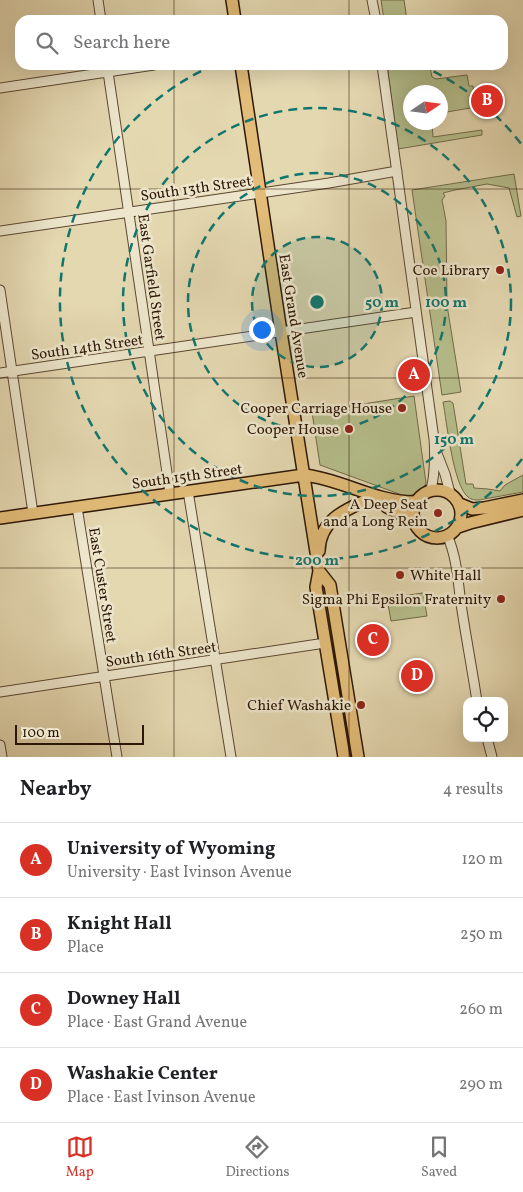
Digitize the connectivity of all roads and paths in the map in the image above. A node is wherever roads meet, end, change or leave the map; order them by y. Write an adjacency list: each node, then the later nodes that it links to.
1 (98, 0): 4 (street)
2 (232, 0): 5 (main road)
3 (372, 0): 6 (street)
4 (100, 15)
5 (234, 15)
6 (375, 15)
7 (97, 70): 11 (street)
8 (108, 70): 14 (street, East Garfield Street)
9 (242, 70): 13 (main road, East Grand Avenue)
10 (383, 70): 12 (street)
11 (0, 88)
12 (396, 171): 13 (street, South 13th Street); 17 (street)
13 (260, 193): 14 (street, South 13th Street); 18 (main road, East Grand Avenue)
14 (129, 212): 15 (street, South 13th Street); 19 (street, East Garfield Street)
15 (0, 231)
16 (0, 290): 20 (street)
17 (416, 312): 18 (street, South 14th Street); 22 (street)
18 (281, 332): 19 (street, South 14th Street); 23 (main road, East Grand Avenue)
19 (149, 351): 20 (street, South 14th Street); 27 (street, East Garfield Street)
20 (12, 372): 21 (street, South 14th Street); 34 (street)
21 (0, 373)
22 (435, 448): 25 (street); 26 (street)
23 (304, 475): 24 (main road, South 15th Street); 28 (main road, South 15th Street); 39 (main road, East Grand Avenue)
24 (188, 491): 27 (main road, South 15th Street); 41 (street)
25 (430, 491): 26 (main road); 30 (main road)
26 (450, 493): 31 (main road)
27 (170, 494): 32 (main road, South 15th Street)
28 (376, 496): 30 (main road, South 15th Street); 36 (main road, South 15th Street); 39 (main road)
29 (523, 500): 31 (main road)
30 (417, 502): 36 (main road)
31 (460, 504): 37 (main road)
32 (77, 507): 34 (main road, South 15th Street); 42 (street, East Custer Street)
33 (523, 510): 37 (main road)
34 (33, 513): 35 (main road, South 15th Street)
35 (0, 518)
36 (415, 521): 38 (main road, South 15th Street)
37 (458, 527): 38 (main road)
38 (448, 536): 44 (street)
39 (319, 571): 40 (main road, East Grand Avenue); 51 (main road, East Grand Avenue)
40 (326, 643): 41 (street, South 16th Street); 50 (main road, East Grand Avenue)
41 (215, 659): 42 (street, South 16th Street); 49 (street)
42 (104, 676): 43 (street, South 16th Street); 48 (street, East Custer Street)
43 (0, 692)
44 (477, 697)
45 (488, 742): 52 (street)
46 (0, 745): 47 (street)
47 (2, 757)
48 (117, 757)
49 (231, 757)
50 (344, 757)
51 (358, 757)
52 (492, 757)

